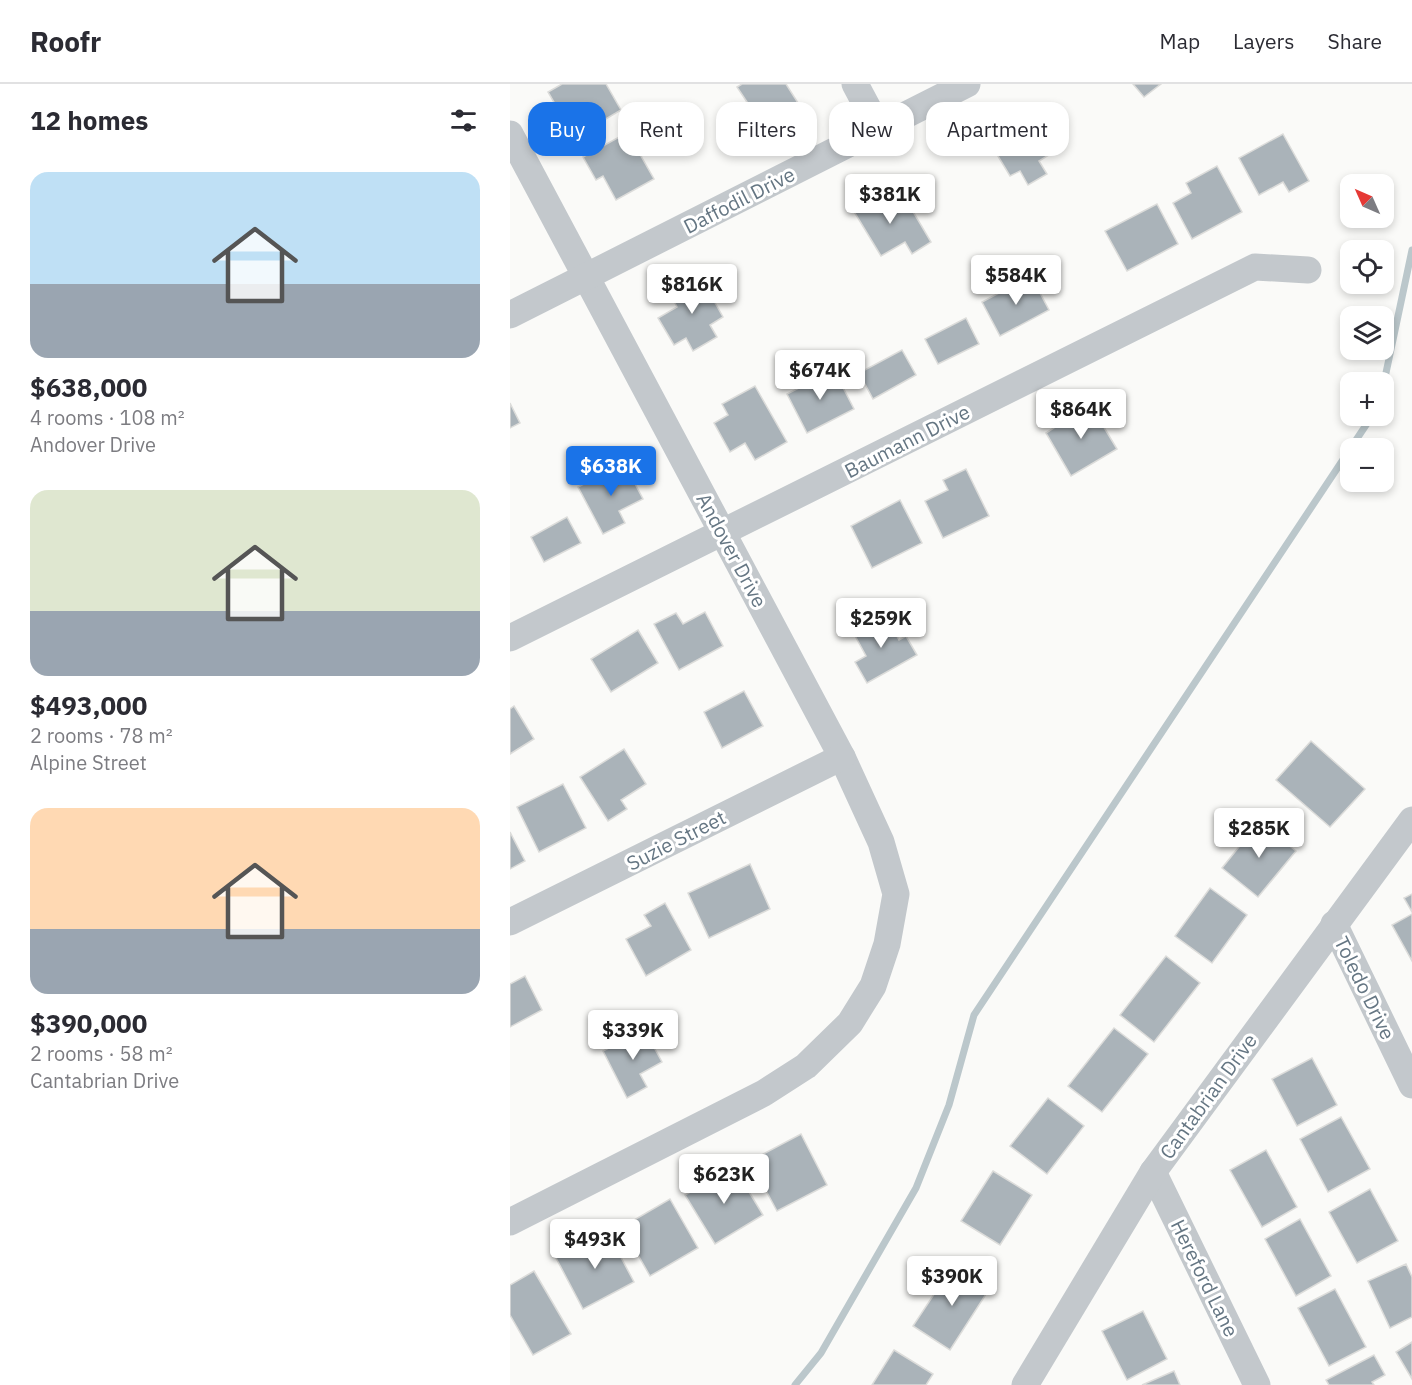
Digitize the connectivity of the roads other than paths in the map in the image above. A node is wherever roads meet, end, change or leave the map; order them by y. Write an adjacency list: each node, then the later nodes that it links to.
1 (855, 84): 3 (street)
2 (967, 84): 4 (street, Daffodil Drive)
3 (865, 102)
4 (914, 111)
5 (510, 134): 8 (street, Andover Drive)
6 (829, 155): 8 (street, Daffodil Drive)
7 (1308, 270): 10 (street, Baumann Drive)
8 (586, 279): 9 (street, Daffodil Drive); 10 (street, Andover Drive)
9 (510, 315)
10 (723, 533): 11 (street, Baumann Drive); 12 (street, Andover Drive)
11 (510, 638)
12 (842, 757): 14 (street, Suzie Street); 18 (street, Andover Drive)
13 (1412, 820): 15 (street, Cantabrian Drive)
14 (510, 922)
15 (1334, 924): 16 (street, Toledo Drive); 17 (street, Cantabrian Drive)
16 (1412, 1085)
17 (1153, 1172): 19 (street, Cantabrian Drive); 20 (street, Hereford Lane)
18 (510, 1222)
19 (1024, 1385)
20 (1257, 1385)

